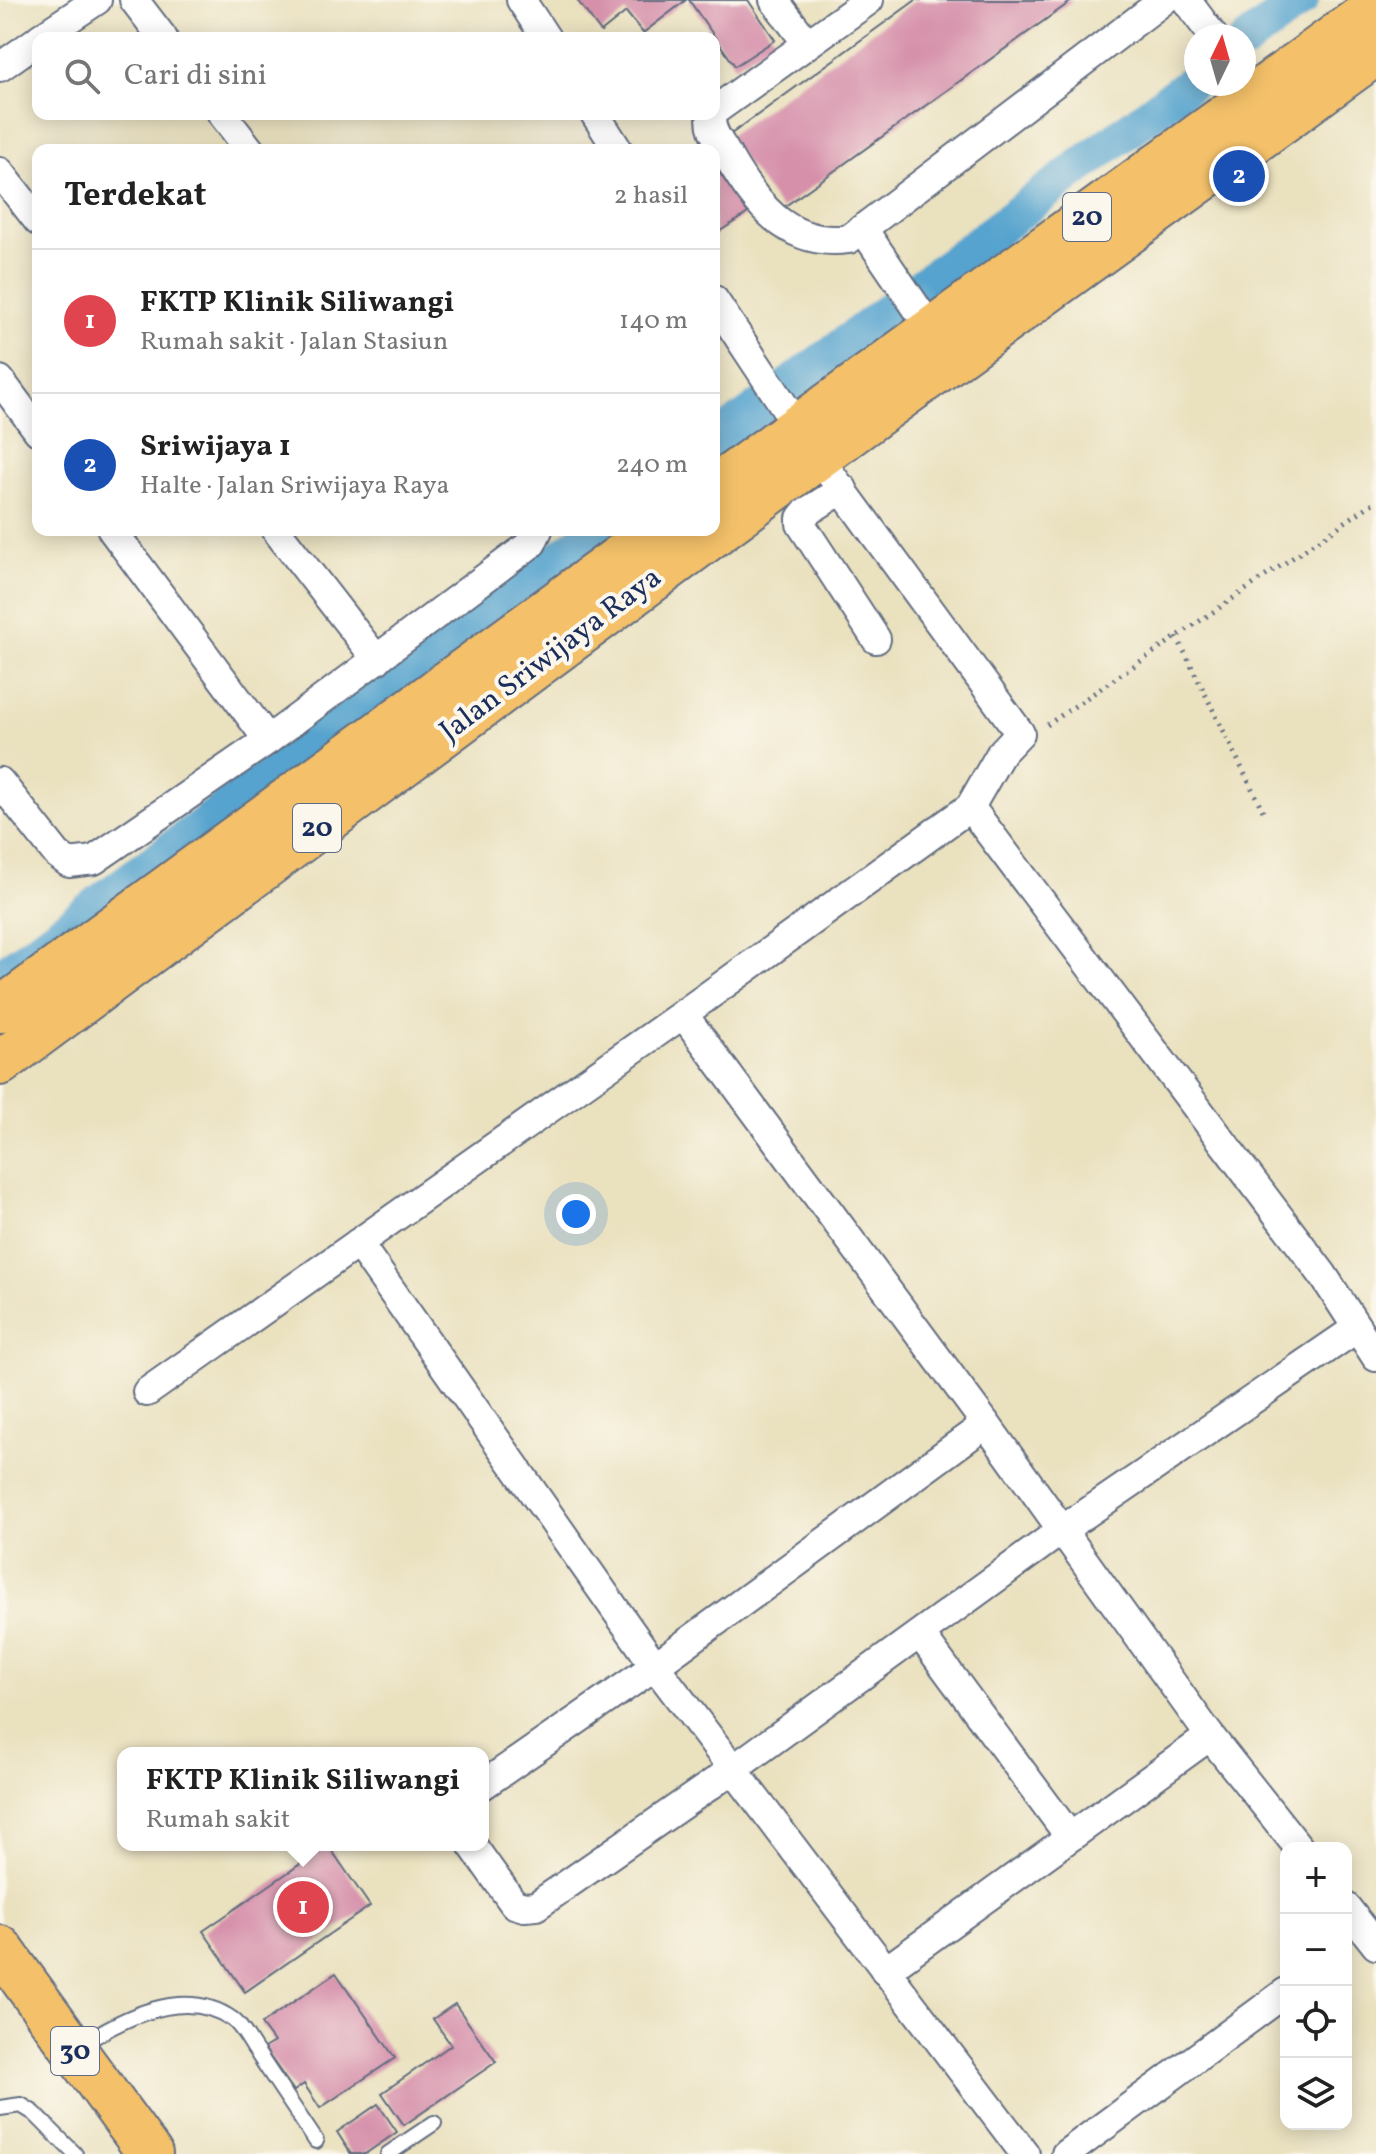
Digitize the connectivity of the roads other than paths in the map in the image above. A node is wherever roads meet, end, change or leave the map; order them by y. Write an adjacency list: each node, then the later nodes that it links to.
1 (97, 0): 10 (street)
2 (134, 0): 11 (street)
3 (521, 0): 12 (street)
4 (774, 0): 13 (street)
5 (869, 0): 13 (street)
6 (1164, 0): 27 (street)
7 (1186, 0): 9 (street)
8 (1376, 7): 17 (main road, Jalan Sriwijaya Raya / 20)
9 (1204, 24)
10 (49, 32)
11 (158, 32)
12 (542, 32)
13 (807, 43): 19 (street)
14 (32, 44): 16 (street)
15 (1376, 53): 17 (main road, Jalan Sriwijaya Raya / 20)
16 (0, 67)
17 (1256, 93)
18 (1252, 96): 29 (main road, Jalan Sriwijaya Raya / 20)
19 (720, 107)
20 (227, 120): 23 (street)
21 (599, 120): 24 (street)
22 (712, 120): 27 (street)
23 (245, 144)
24 (614, 144)
25 (0, 172): 26 (street)
26 (32, 213)
27 (863, 229): 29 (street)
28 (720, 309): 32 (street)
29 (934, 333): 32 (main road, Jalan Sriwijaya Raya / 20)
30 (0, 380): 31 (street)
31 (32, 423)
32 (811, 446): 33 (main road, Jalan Sriwijaya Raya / 20); 34 (main road, Jalan Sriwijaya Raya / 20); 40 (street); 44 (street)
33 (720, 485)
34 (720, 515)
35 (116, 536): 42 (street)
36 (281, 536): 41 (street)
37 (535, 536): 41 (street)
38 (649, 536): 45 (main road, Jalan Sriwijaya Raya / 20)
39 (693, 536): 47 (main road, Jalan Sriwijaya Raya / 20)
40 (876, 639)
41 (377, 660): 42 (street)
42 (268, 740): 43 (street)
43 (0, 782)
44 (970, 807): 46 (street); 49 (street)
45 (0, 1010)
46 (683, 1014): 48 (street); 52 (street)
47 (0, 1063)
48 (358, 1243): 51 (street); 55 (street)
49 (1357, 1328): 50 (street); 53 (street)
50 (1376, 1357)
51 (147, 1392)
52 (986, 1424): 53 (street); 55 (street)
53 (1062, 1530): 54 (street); 56 (street)
54 (920, 1634): 57 (street); 59 (street)
55 (655, 1666): 57 (street); 58 (street)
56 (1210, 1736): 59 (street); 60 (street)
57 (732, 1770): 61 (street); 65 (street)
58 (489, 1781)
59 (1070, 1837): 65 (street)
60 (1294, 1842)
61 (476, 1851)
62 (1351, 1914): 63 (street)
63 (1366, 1938)
64 (0, 1948): 67 (main road, 30)
65 (885, 1971): 74 (street)
66 (1280, 1996): 75 (street)
67 (74, 2050): 70 (lane); 71 (main road, 30)
68 (0, 2108): 72 (lane)
69 (434, 2123): 73 (lane)
70 (316, 2141)
71 (136, 2144)
72 (75, 2154)
73 (388, 2154)
74 (1025, 2154)
75 (1066, 2154)

